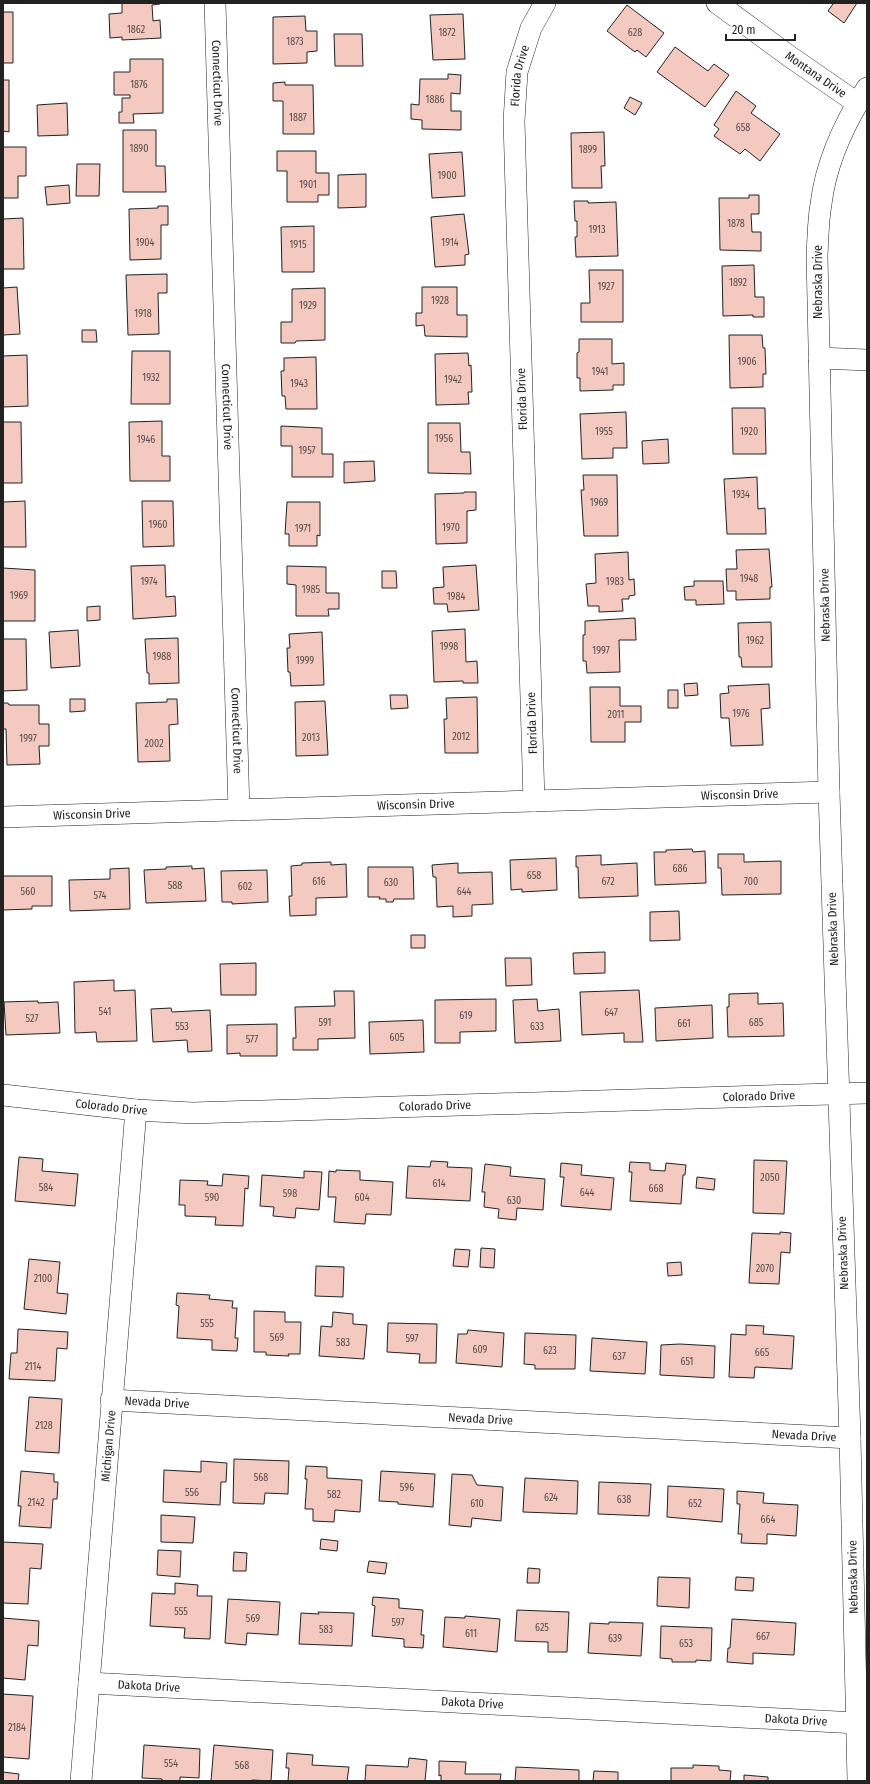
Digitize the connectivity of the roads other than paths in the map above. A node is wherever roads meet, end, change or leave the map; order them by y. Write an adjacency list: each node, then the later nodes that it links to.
1 (215, 3): 9 (street, Connecticut Drive)
2 (545, 3): 8 (street, Florida Drive)
3 (717, 3): 4 (street, Montana Drive)
4 (862, 95): 5 (street, Nebraska Drive)
5 (819, 358): 6 (street); 7 (street, Nebraska Drive)
6 (867, 360)
7 (829, 792): 8 (street, Wisconsin Drive); 12 (street, Nebraska Drive)
8 (534, 801): 9 (street, Wisconsin Drive)
9 (239, 810): 10 (street, Wisconsin Drive)
10 (3, 817)
11 (867, 1093): 12 (street, Colorado Drive)
12 (838, 1094): 14 (street, Colorado Drive); 16 (street, Nebraska Drive)
13 (3, 1095): 14 (street, Colorado Drive)
14 (136, 1110): 15 (street, Michigan Drive)
15 (111, 1400): 16 (street, Nevada Drive); 17 (street, Michigan Drive)
16 (850, 1438): 18 (street, Nebraska Drive)
17 (89, 1683): 18 (street, Dakota Drive); 19 (street, Michigan Drive)
18 (856, 1723): 20 (street, Nebraska Drive)
19 (81, 1781)
20 (858, 1781)

